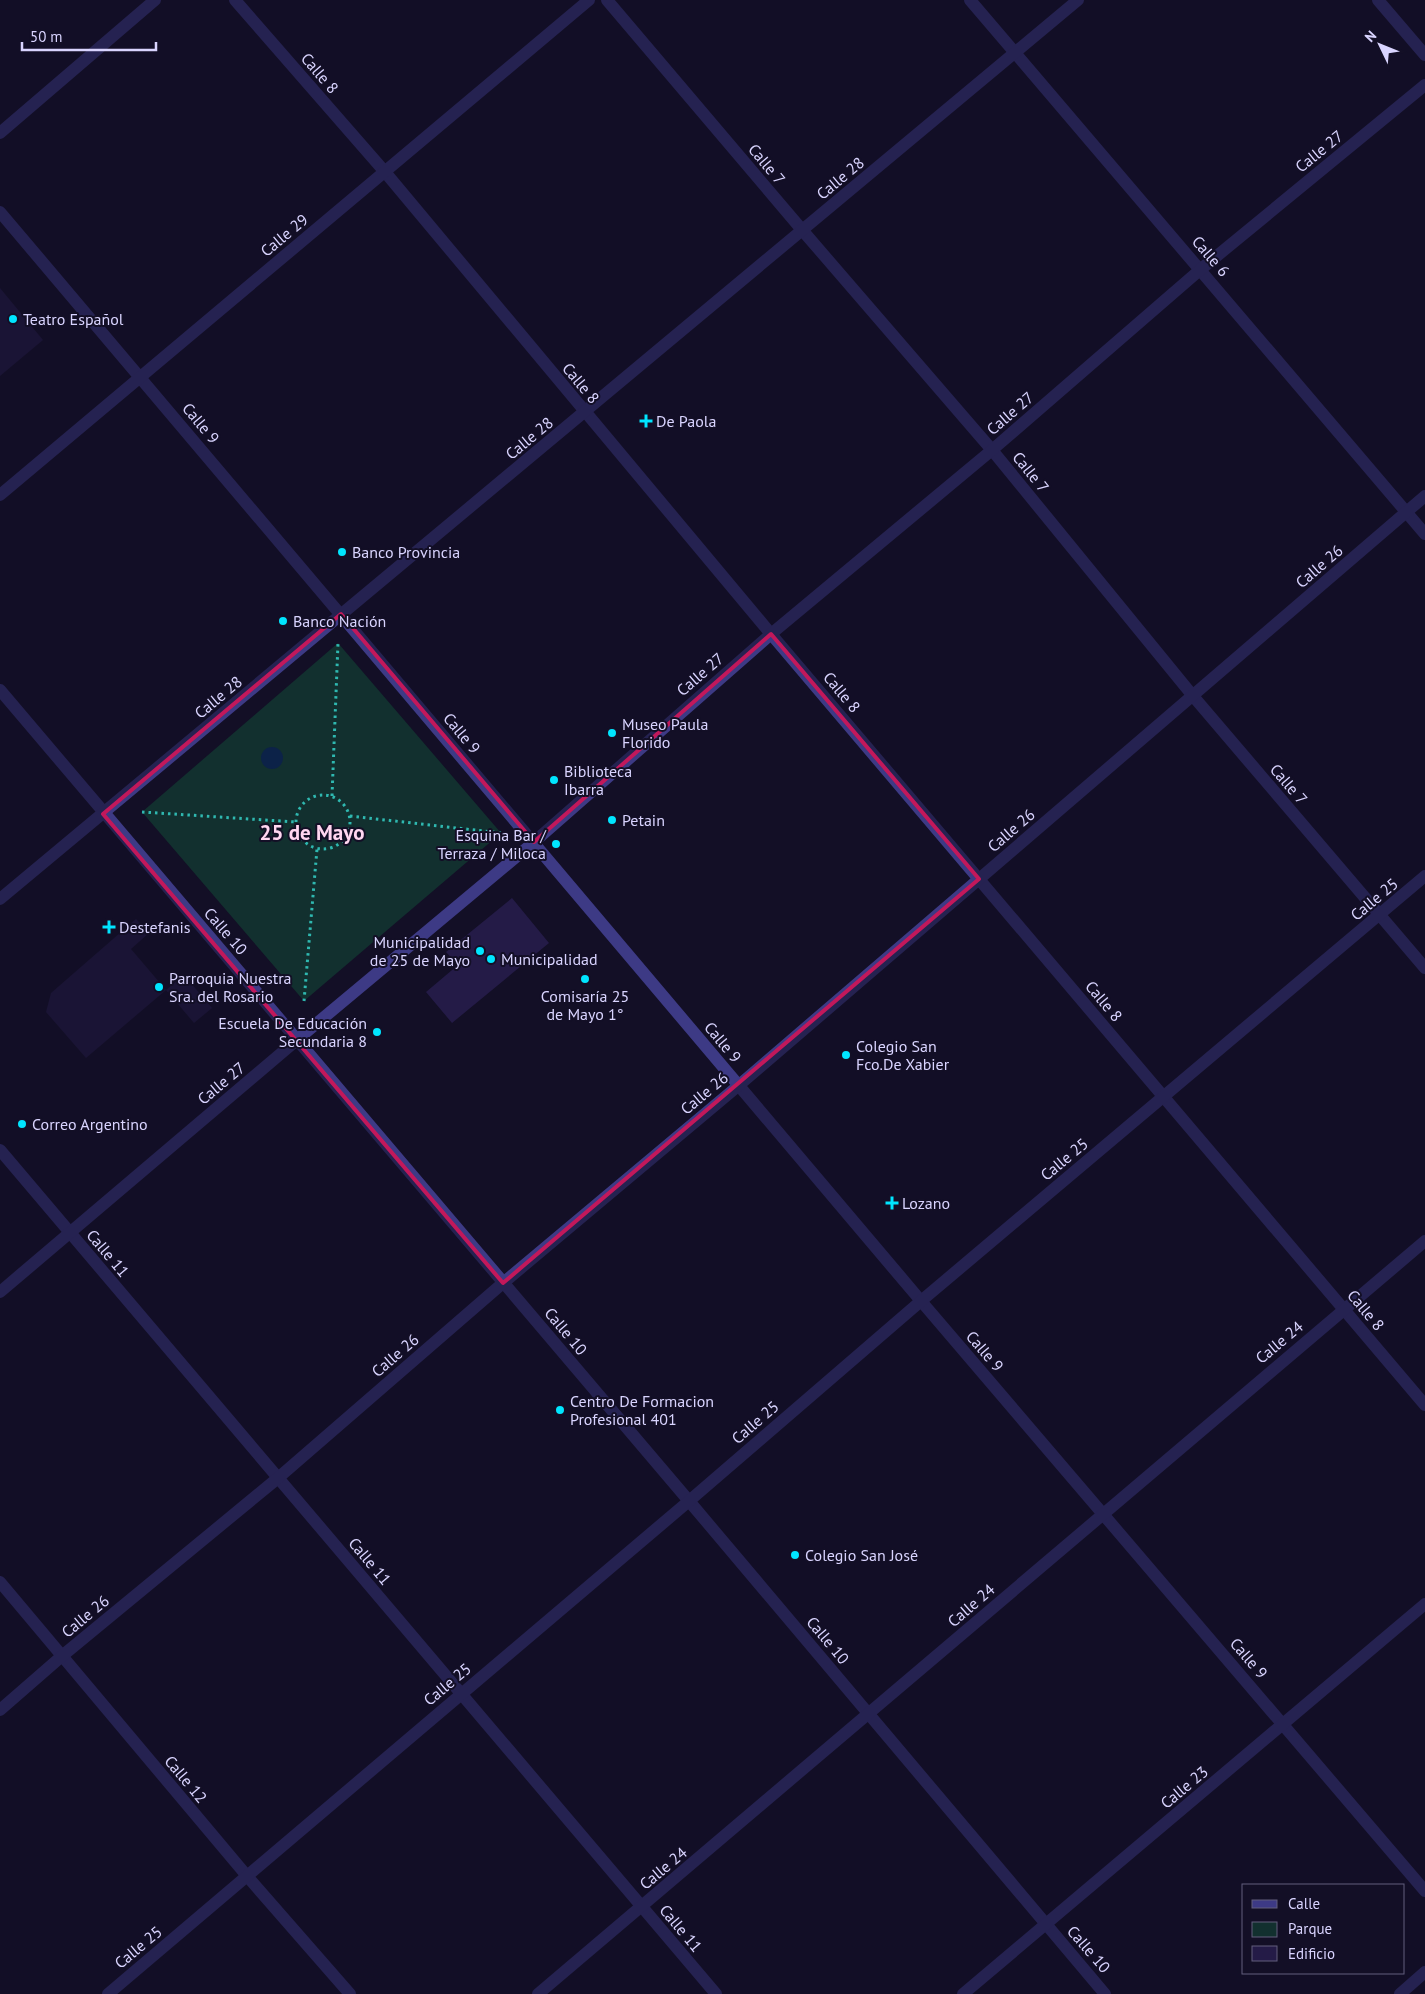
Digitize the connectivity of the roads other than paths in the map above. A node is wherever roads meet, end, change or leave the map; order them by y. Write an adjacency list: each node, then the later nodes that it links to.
1 (156, 0): 11 (street)
2 (235, 0): 12 (street, Calle 8)
3 (589, 0): 12 (street, Calle 29)
4 (607, 0): 14 (street, Calle 7)
5 (970, 0): 8 (street, Calle 6)
6 (1078, 0): 8 (street, Calle 28)
7 (1378, 0): 9 (street)
8 (1015, 53): 14 (street, Calle 28); 15 (street, Calle 6)
9 (1425, 55)
10 (1425, 85): 15 (street, Calle 27)
11 (0, 134)
12 (385, 172): 16 (street, Calle 29); 17 (street, Calle 8)
13 (0, 212): 16 (street, Calle 9)
14 (803, 231): 17 (street, Calle 28); 18 (street, Calle 7)
15 (1201, 269): 18 (street, Calle 27); 21 (street, Calle 6)
16 (140, 376): 19 (street, Calle 29); 23 (street, Calle 9)
17 (585, 413): 23 (street, Calle 28); 24 (street, Calle 8)
18 (992, 450): 24 (street, Calle 27); 26 (street, Calle 7)
19 (0, 495)
20 (1425, 496): 21 (street, Calle 26)
21 (1406, 512): 22 (street, Calle 6); 26 (street, Calle 26)
22 (1425, 534)
23 (341, 614): 27 (street, Calle 28); 28 (street, Calle 9)
24 (771, 634): 28 (street, Calle 27); 30 (street, Calle 8)
25 (0, 690): 27 (street, Calle 10)
26 (1193, 696): 30 (street, Calle 26); 32 (street, Calle 7)
27 (104, 814): 31 (street, Calle 28); 34 (street, Calle 10)
28 (534, 842): 34 (street, Calle 27); 35 (street, Calle 9)
29 (1425, 876): 32 (street, Calle 25)
30 (979, 879): 35 (street, Calle 26); 36 (street, Calle 8)
31 (0, 899)
32 (1380, 915): 33 (street, Calle 7); 36 (street, Calle 25)
33 (1425, 968)
34 (298, 1039): 38 (street, Calle 27); 40 (street, Calle 10)
35 (738, 1086): 40 (street, Calle 26); 42 (street, Calle 9)
36 (1164, 1096): 42 (street, Calle 25); 43 (street, Calle 8)
37 (0, 1150): 38 (street, Calle 11)
38 (69, 1233): 41 (street, Calle 27); 45 (street, Calle 11)
39 (1425, 1241): 43 (street, Calle 24)
40 (503, 1283): 45 (street, Calle 26); 46 (street, Calle 10)
41 (0, 1292)
42 (921, 1301): 46 (street, Calle 25); 47 (street, Calle 9)
43 (1344, 1309): 44 (street, Calle 8); 47 (street, Calle 24)
44 (1425, 1405)
45 (278, 1478): 50 (street, Calle 26); 51 (street, Calle 11)
46 (689, 1500): 51 (street, Calle 25); 53 (street, Calle 10)
47 (1103, 1513): 53 (street, Calle 24); 54 (street, Calle 9)
48 (0, 1582): 50 (street, Calle 12)
49 (1425, 1604): 54 (street, Calle 23)
50 (62, 1656): 52 (street, Calle 26); 55 (street, Calle 12)
51 (462, 1693): 55 (street, Calle 25); 57 (street, Calle 11)
52 (0, 1710)
53 (869, 1714): 57 (street, Calle 24); 58 (street, Calle 10)
54 (1284, 1724): 56 (street, Calle 9); 58 (street, Calle 23)
55 (247, 1876): 60 (street, Calle 25); 61 (street, Calle 12)
56 (1425, 1891)
57 (642, 1907): 62 (street, Calle 24); 63 (street, Calle 11)
58 (1046, 1924): 64 (street, Calle 23); 65 (street, Calle 10)
59 (1425, 1972): 66 (street)
60 (108, 1994)
61 (350, 1994)
62 (538, 1994)
63 (716, 1994)
64 (963, 1994)
65 (1105, 1994)
66 (1400, 1994)

